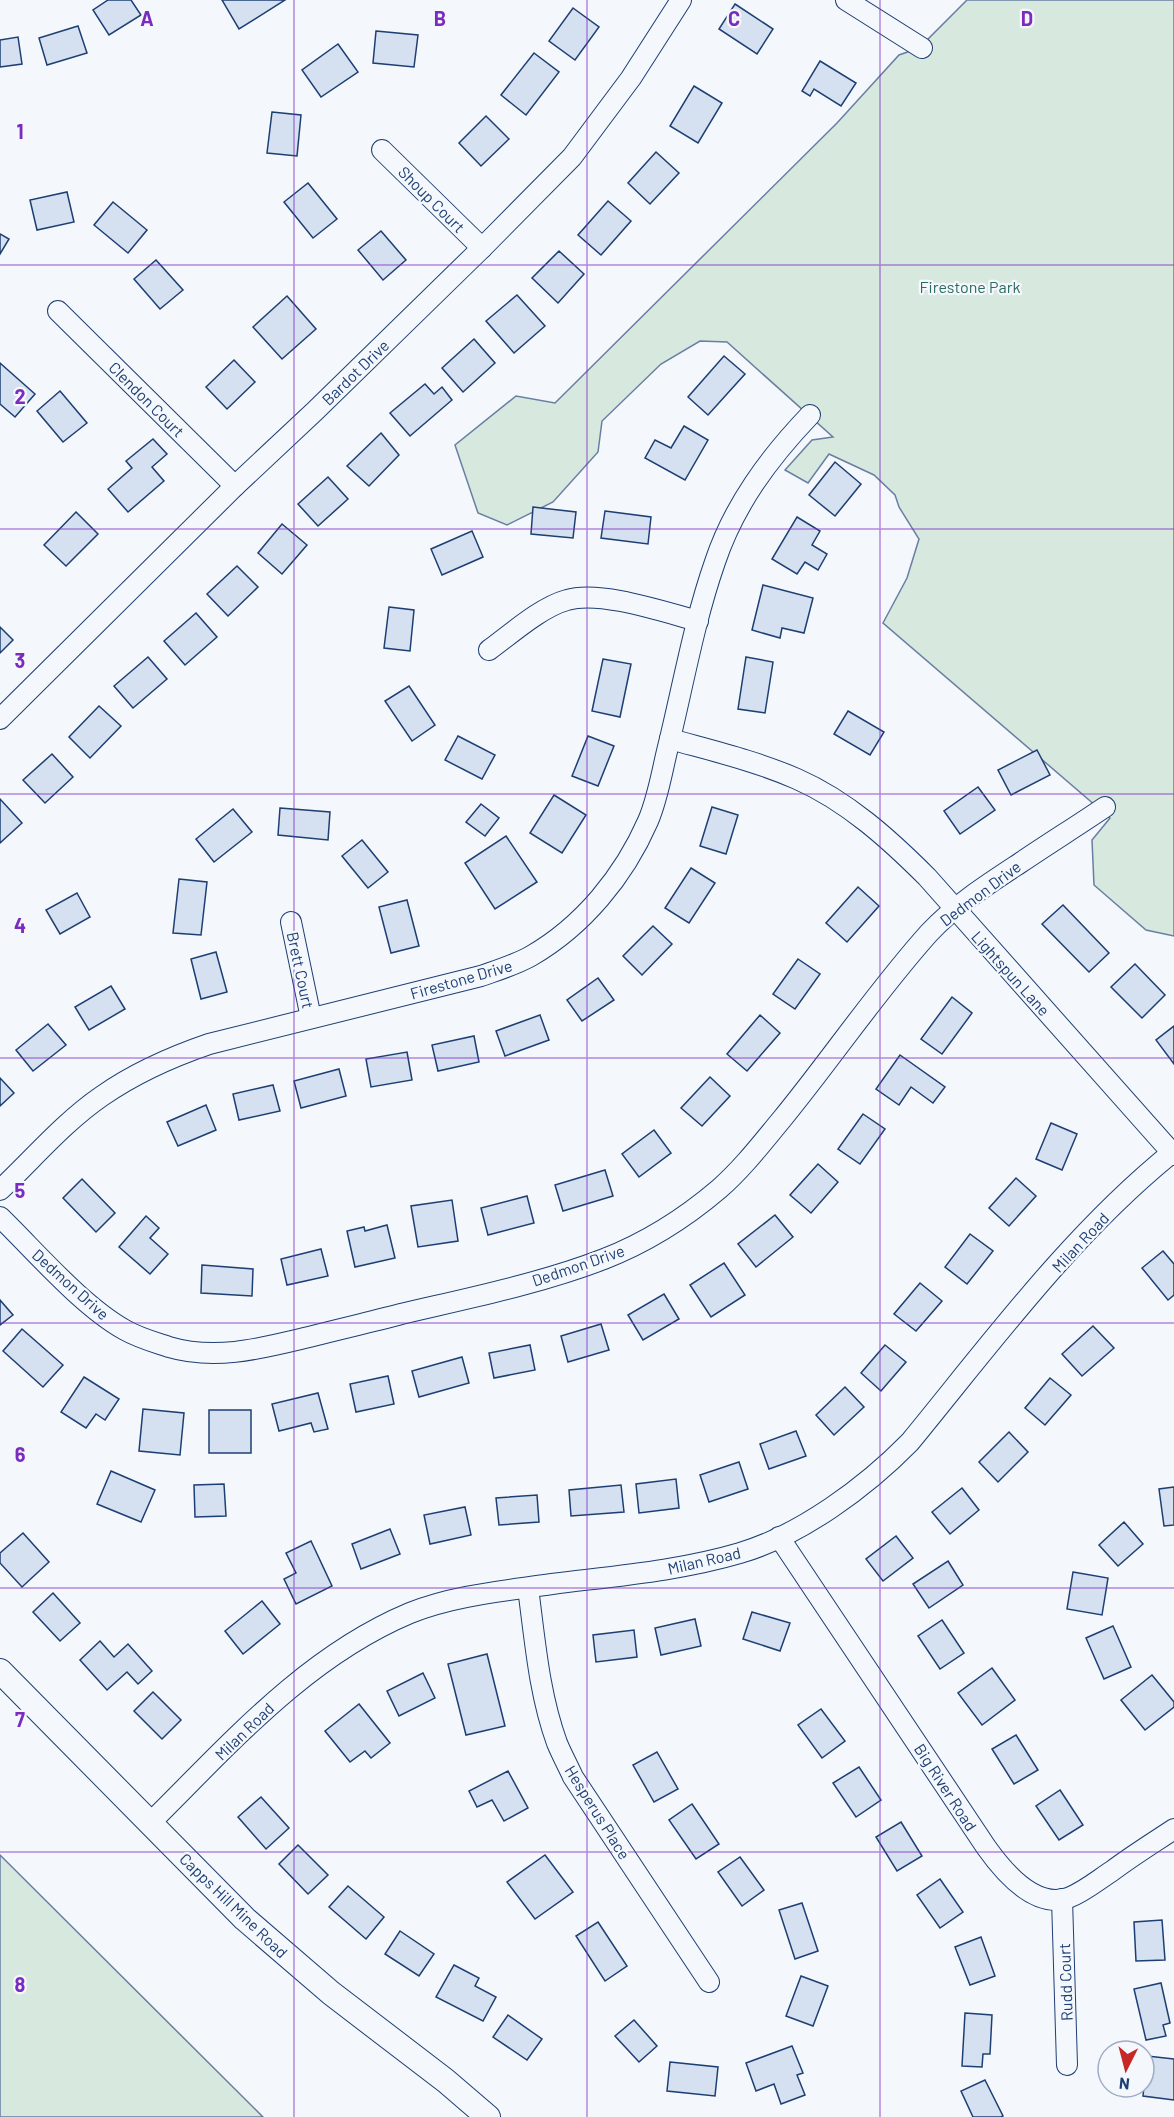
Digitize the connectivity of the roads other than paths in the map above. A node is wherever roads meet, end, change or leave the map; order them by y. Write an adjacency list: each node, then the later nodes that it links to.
1 (681, 0): 5 (street, Bardot Drive)
2 (846, 0): 3 (street)
3 (921, 48)
4 (382, 150): 5 (street, Shoup Court)
5 (482, 248): 8 (street, Bardot Drive)
6 (58, 311): 8 (street, Clendon Court)
7 (810, 415): 9 (street, Firestone Drive)
8 (235, 486): 11 (street, Bardot Drive)
9 (699, 621): 10 (street); 12 (street, Firestone Drive)
10 (489, 650)
11 (0, 719)
12 (670, 739): 14 (street, Lightspun Lane); 16 (street, Firestone Drive)
13 (1105, 807): 14 (street, Dedmon Drive)
14 (955, 909): 17 (street, Lightspun Lane); 19 (street, Dedmon Drive)
15 (291, 922): 16 (street, Brett Court)
16 (310, 1018): 18 (street, Firestone Drive)
17 (1173, 1153): 20 (street, Milan Road)
18 (0, 1190)
19 (0, 1217)
20 (779, 1537): 21 (street, Milan Road); 25 (street, Big River Road)
21 (528, 1588): 23 (street, Milan Road); 26 (street, Hesperus Place)
22 (0, 1671): 23 (street, Capps Hill Mine Road)
23 (150, 1823): 28 (street, Capps Hill Mine Road)
24 (1174, 1829): 25 (street)
25 (1062, 1899): 27 (street, Rudd Court)
26 (709, 1982)
27 (1067, 2065)
28 (488, 2117)

